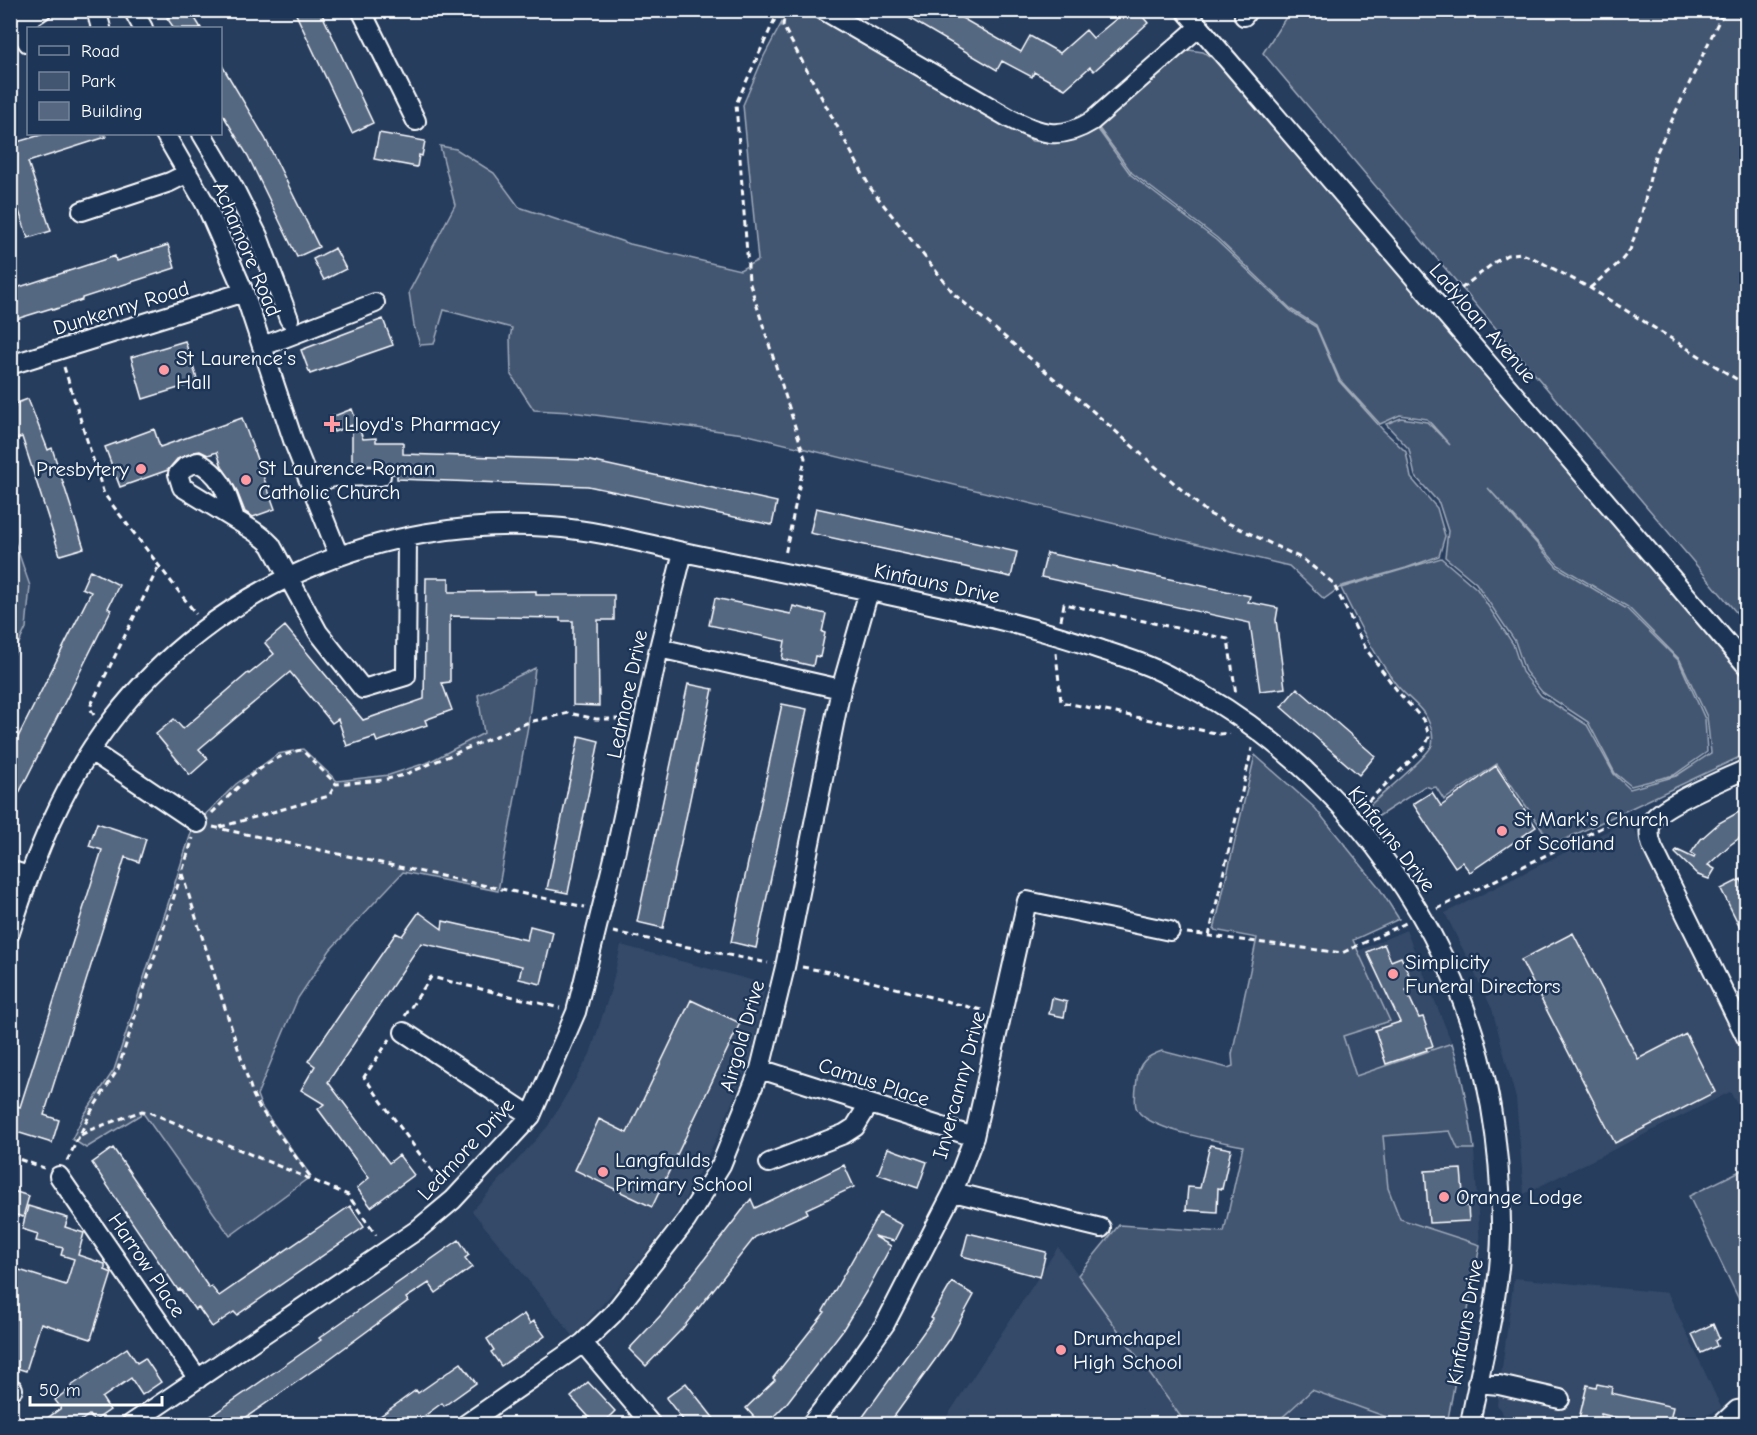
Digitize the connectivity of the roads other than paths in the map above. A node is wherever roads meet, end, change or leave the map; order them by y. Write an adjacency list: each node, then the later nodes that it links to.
1 (42, 10): 7 (street)
2 (96, 10): 8 (street)
3 (133, 10): 9 (street)
4 (361, 10): 12 (street)
5 (823, 10): 10 (street)
6 (1185, 10): 10 (street, Ladyloan Avenue)
7 (14, 20): 11 (street)
8 (101, 27)
9 (142, 27)
10 (1199, 27): 33 (street, Ladyloan Avenue)
11 (27, 41)
12 (416, 121)
13 (166, 135): 15 (street, Achamore Road)
14 (203, 135): 16 (street)
15 (188, 173): 17 (street, Achamore Road); 18 (street)
16 (234, 188): 17 (street); 21 (street)
17 (206, 205): 19 (street, Achamore Road)
18 (82, 211)
19 (244, 292): 22 (street, Achamore Road); 23 (street, Dunkenny Road)
20 (375, 303): 22 (street)
21 (289, 319)
22 (263, 346): 25 (street, Achamore Road)
23 (10, 365)
24 (381, 476): 25 (street)
25 (311, 485): 29 (street, Achamore Road)
26 (235, 519): 30 (street)
27 (407, 537): 28 (street, Kinfauns Drive); 29 (street, Kinfauns Drive); 30 (street)
28 (683, 552): 31 (street, Kinfauns Drive); 32 (street, Ledmore Drive)
29 (339, 556): 30 (street, Kinfauns Drive)
30 (289, 576): 35 (street, Kinfauns Drive)
31 (869, 591): 34 (street, Airgold Drive); 54 (street, Kinfauns Drive)
32 (659, 648): 34 (street); 46 (street, Ledmore Drive)
33 (1746, 665)
34 (841, 689): 44 (street, Airgold Drive)
35 (91, 751): 37 (street); 39 (street, Kinfauns Drive)
36 (1746, 769): 43 (street)
37 (198, 823)
38 (10, 870): 39 (street)
39 (28, 876): 41 (street, Kinfauns Drive)
40 (1170, 931): 47 (street, Invercanny Drive)
41 (10, 933)
42 (404, 1032): 46 (street)
43 (1746, 1037)
44 (760, 1069): 45 (street, Camus Place); 52 (street, Airgold Drive)
45 (869, 1104): 47 (street, Camus Place); 48 (street)
46 (531, 1116): 53 (street, Ledmore Drive)
47 (974, 1137): 50 (street, Invercanny Drive)
48 (769, 1163)
49 (59, 1176): 53 (street, Harrow Place)
50 (953, 1192): 51 (street); 60 (street, Invercanny Drive)
51 (1101, 1228)
52 (583, 1343): 58 (street, Airgold Drive); 59 (street)
53 (198, 1379): 57 (street, Ledmore Drive)
54 (1477, 1383): 55 (street); 61 (street, Kinfauns Drive)
55 (1560, 1399)
56 (1746, 1409): 62 (street)
57 (131, 1425)
58 (466, 1425)
59 (651, 1425)
60 (811, 1425)
61 (1470, 1425)
62 (1722, 1425)

